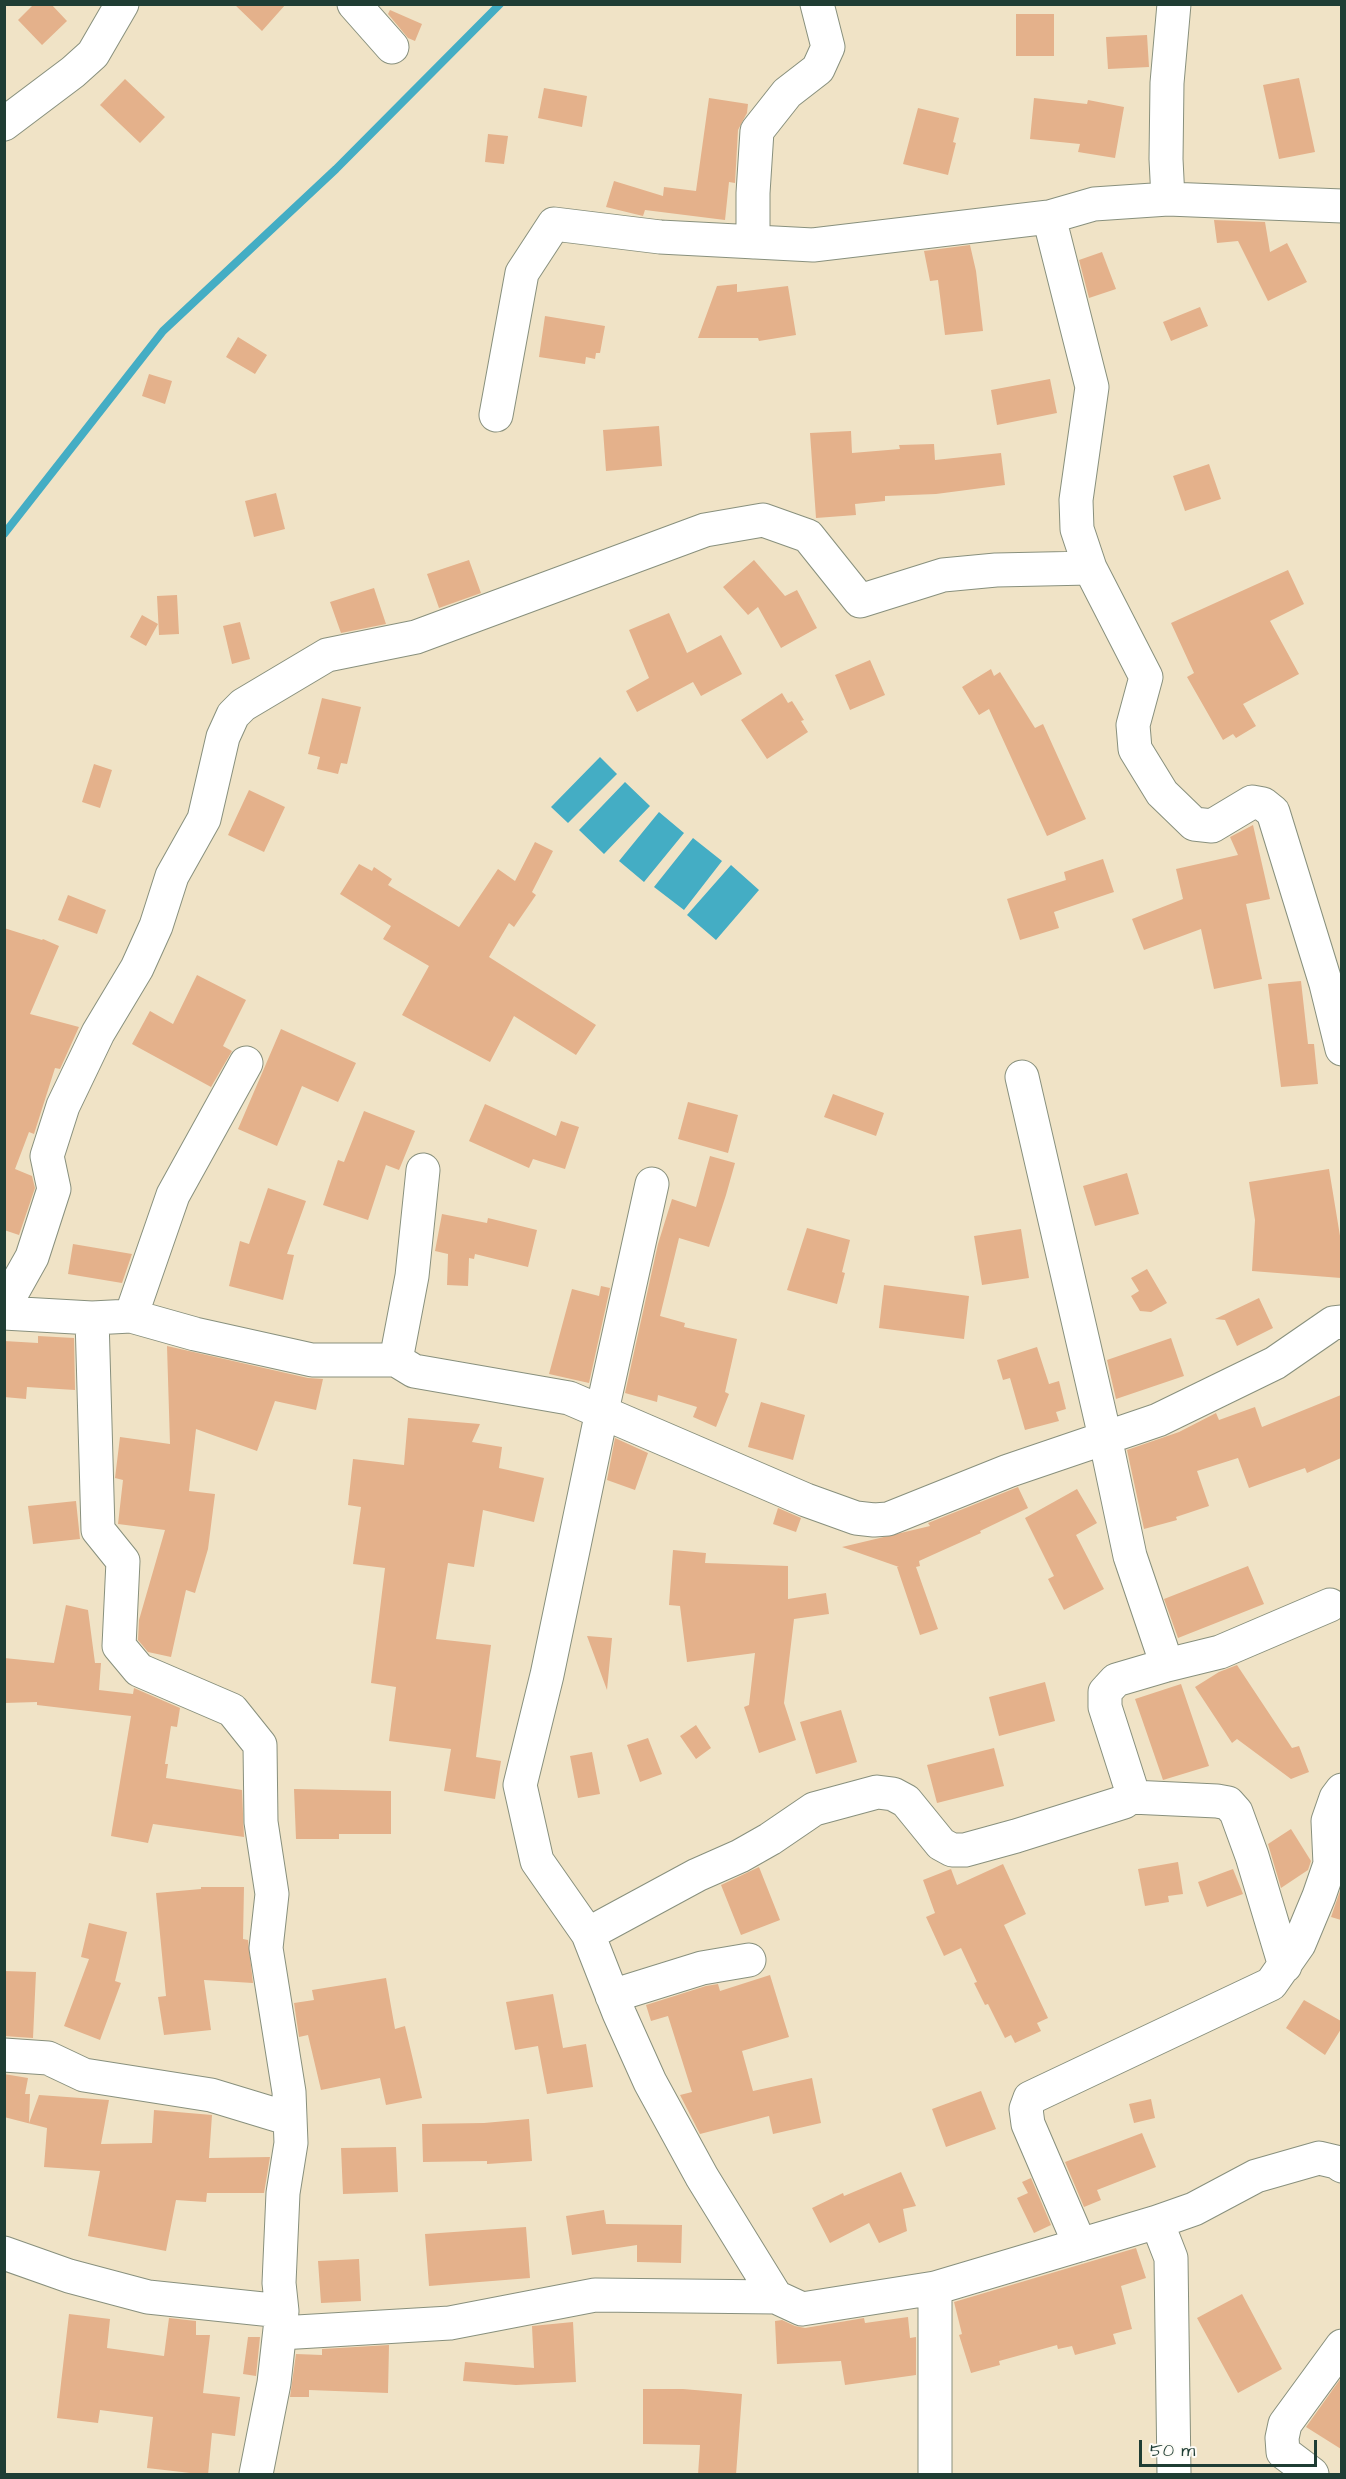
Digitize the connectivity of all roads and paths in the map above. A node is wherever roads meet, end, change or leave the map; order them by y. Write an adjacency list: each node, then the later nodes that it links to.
1 (122, 4): 6 (street)
2 (354, 4): 5 (street)
3 (817, 4): 10 (street)
4 (1174, 4): 7 (street)
5 (392, 47)
6 (4, 124)
7 (1168, 199): 8 (street); 9 (street)
8 (1341, 206)
9 (1049, 217): 10 (street); 12 (street)
10 (753, 242): 11 (street)
11 (496, 415)
12 (1090, 568): 13 (street); 18 (street)
13 (1341, 1049)
14 (246, 1063): 20 (street)
15 (1022, 1077): 25 (street)
16 (423, 1170): 23 (street)
17 (652, 1184): 24 (street)
18 (4, 1307)
19 (4, 1313): 21 (street)
20 (131, 1316): 21 (street); 23 (street)
21 (92, 1318): 36 (street)
22 (1341, 1322): 25 (street)
23 (396, 1360): 24 (street)
24 (602, 1411): 25 (street); 31 (street)
25 (1105, 1437): 27 (street)
26 (1330, 1605): 27 (street)
27 (1167, 1665): 29 (street)
28 (1341, 1790): 30 (street)
29 (1131, 1797): 31 (street); 33 (street)
30 (1336, 1854): 33 (street)
31 (588, 1934): 34 (street)
32 (749, 1960): 34 (street)
33 (1285, 1966): 39 (street)
34 (612, 1996): 42 (street)
35 (4, 2055): 36 (street)
36 (290, 2119): 43 (street)
37 (1341, 2166): 38 (street)
38 (1157, 2222): 39 (street); 47 (street)
39 (1080, 2245): 41 (street)
40 (4, 2253): 43 (street)
41 (934, 2288): 42 (street); 46 (street)
42 (776, 2297): 43 (street)
43 (281, 2322): 45 (street)
44 (1341, 2346): 48 (street)
45 (256, 2475)
46 (936, 2475)
47 (1174, 2475)
48 (1312, 2475)

